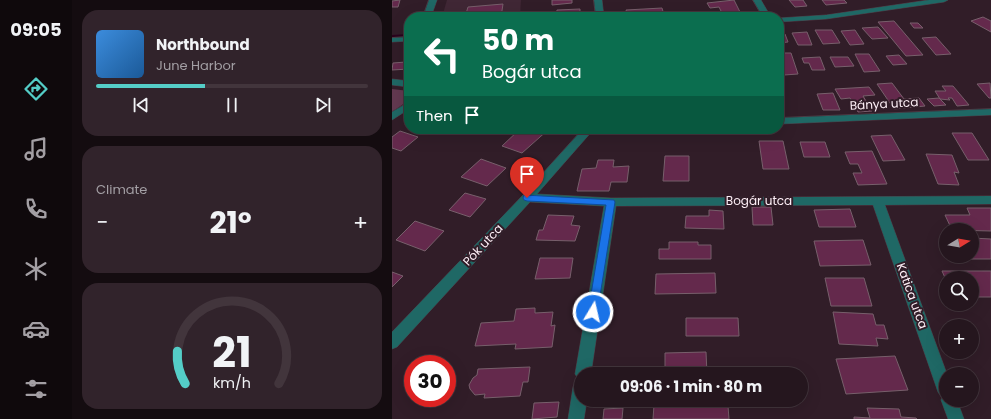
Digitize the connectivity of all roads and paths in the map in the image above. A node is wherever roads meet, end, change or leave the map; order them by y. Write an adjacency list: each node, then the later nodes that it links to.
1 (433, 0): 5 (street)
2 (598, 0): 6 (street)
3 (757, 0): 7 (street)
4 (944, 0): 8 (street)
5 (429, 12)
6 (599, 12)
7 (764, 12)
8 (784, 20)
9 (404, 39): 10 (street)
10 (392, 40)
11 (392, 82): 12 (street)
12 (404, 83)
13 (404, 109): 15 (street)
14 (991, 112): 16 (street, Bánya utca)
15 (392, 117)
16 (784, 121)
17 (585, 134): 18 (street, Pók utca)
18 (527, 198): 21 (street, Bogár utca); 22 (street, Pók utca)
19 (991, 200): 20 (street, Bogár utca)
20 (878, 201): 21 (street, Bogár utca); 24 (street, Katica utca)
21 (611, 202): 23 (street)
22 (392, 342)
23 (584, 367)
24 (939, 372)
25 (578, 407): 27 (street)
26 (952, 407): 28 (street)
27 (576, 419)
28 (956, 419)

